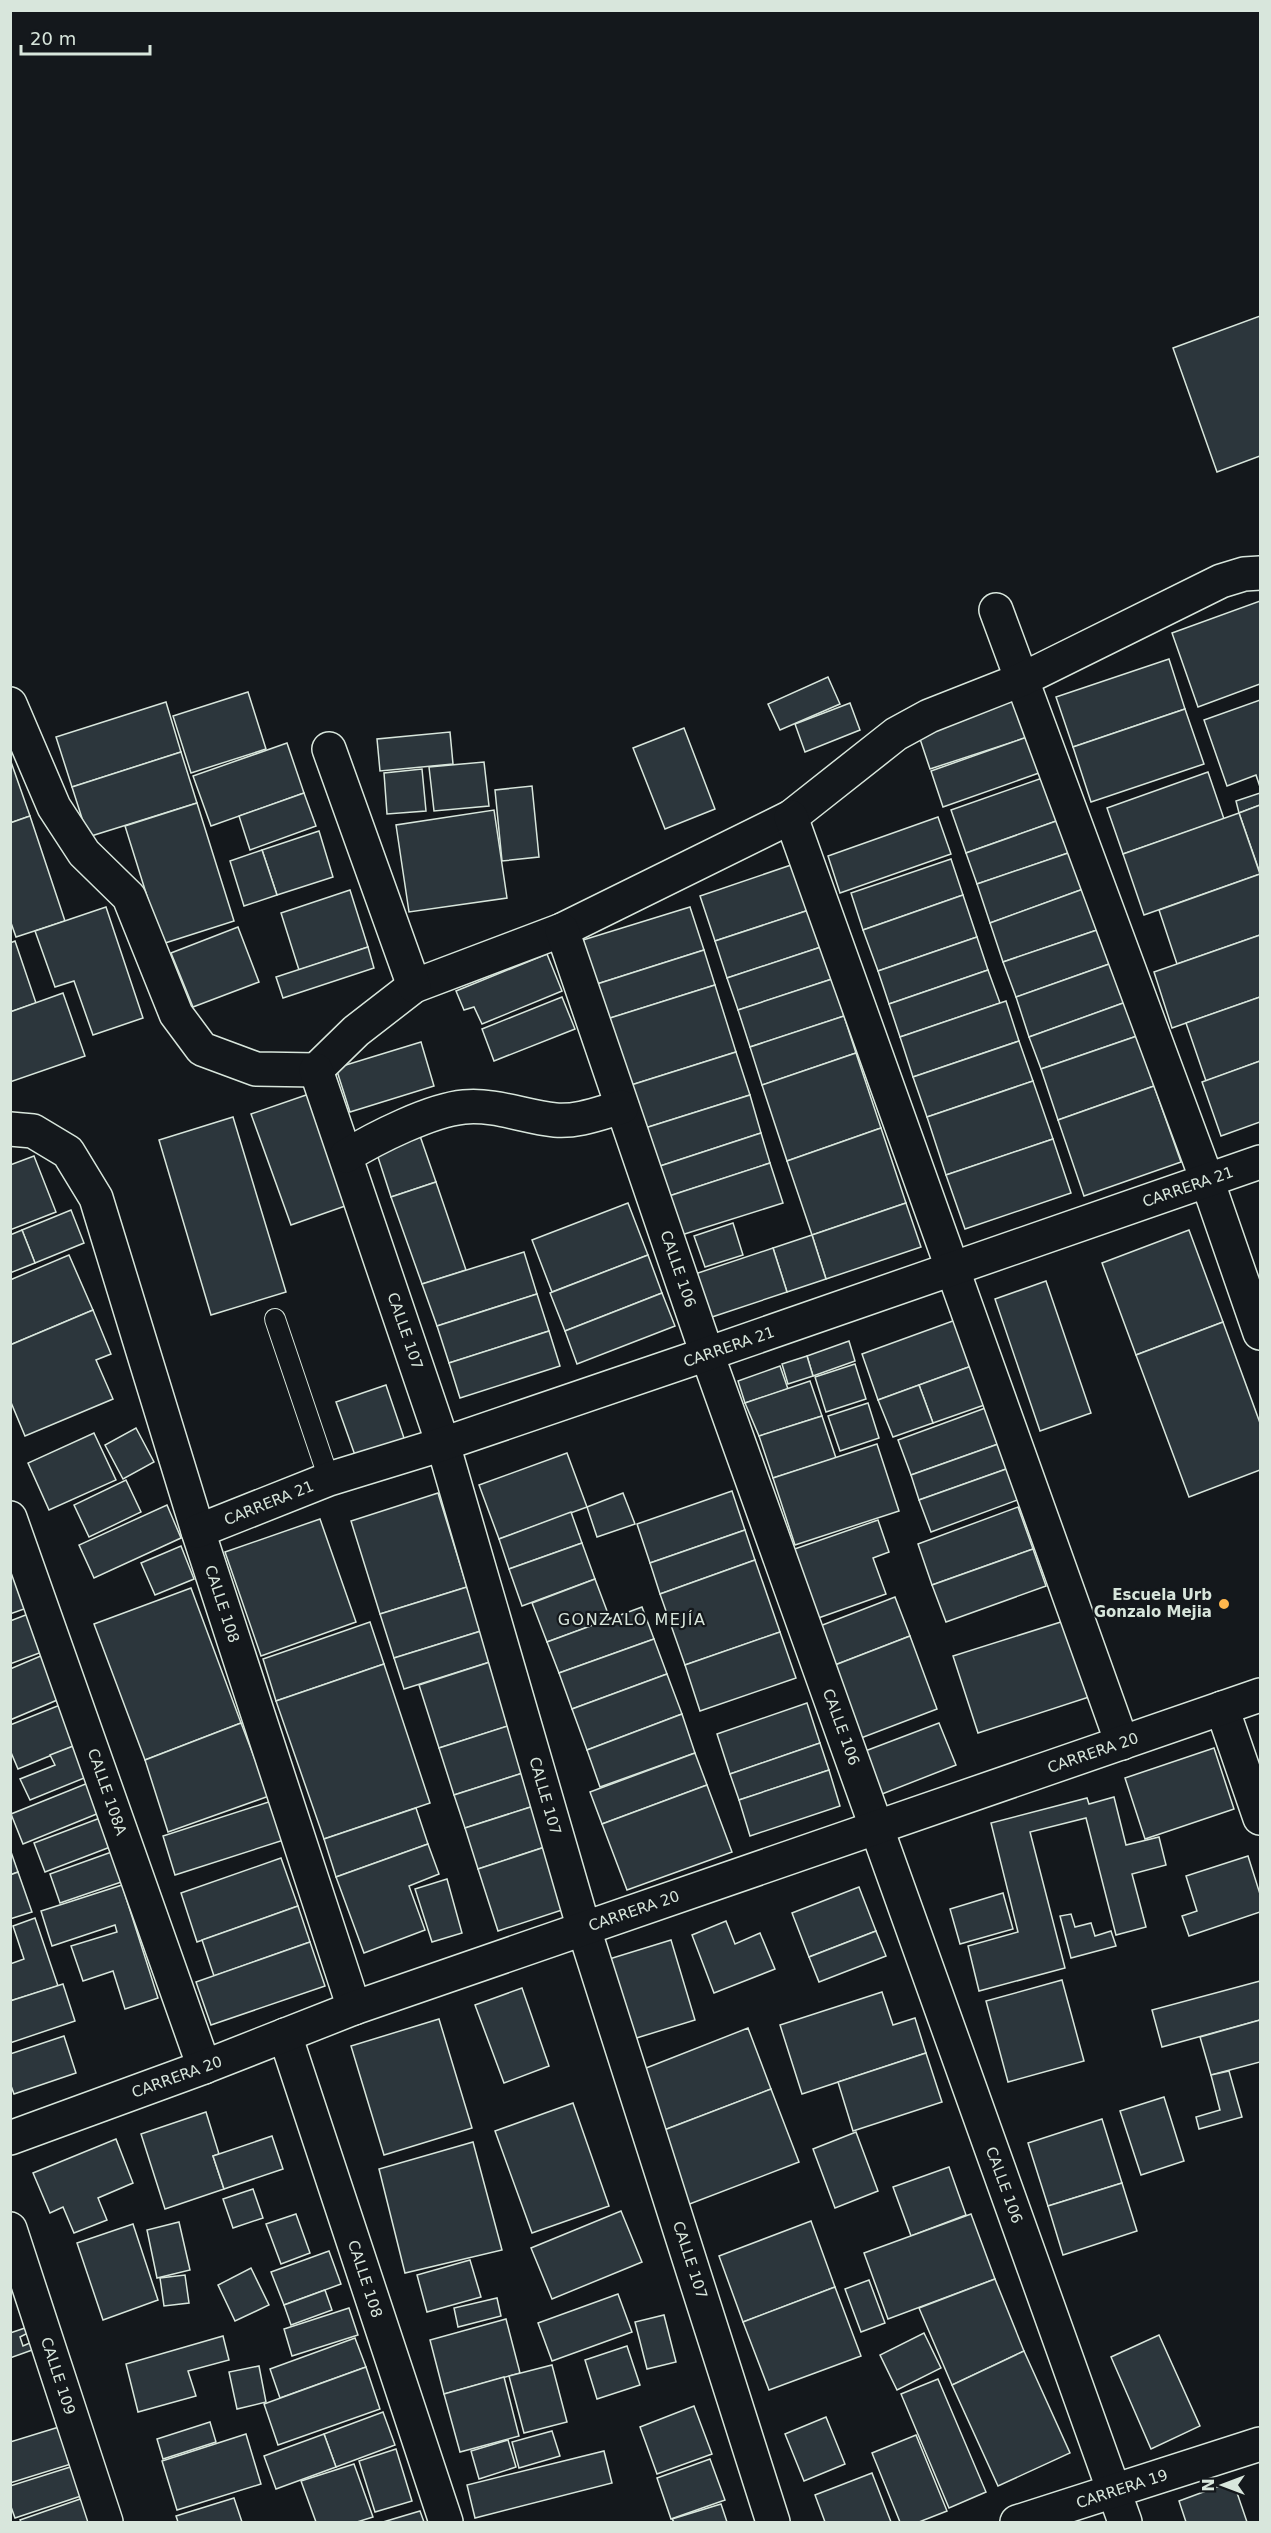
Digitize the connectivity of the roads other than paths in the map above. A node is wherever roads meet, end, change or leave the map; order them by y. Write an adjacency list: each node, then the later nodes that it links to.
1 (1260, 573): 3 (street)
2 (996, 610): 3 (street)
3 (1023, 679): 6 (street); 14 (street)
4 (10, 704): 9 (street)
5 (329, 749): 8 (street)
6 (791, 817): 7 (street); 15 (street)
7 (562, 930): 8 (street); 10 (street, CALLE 106)
8 (414, 986): 9 (street)
9 (316, 1070): 12 (street, CALLE 107)
10 (622, 1107): 12 (street); 18 (street, CALLE 106)
11 (10, 1129): 22 (street, CALLE 108)
12 (346, 1155): 19 (street, CALLE 107)
13 (1260, 1162): 14 (street, CARRERA 21)
14 (1207, 1180): 15 (street, CARRERA 21); 17 (street)
15 (951, 1269): 18 (street, CARRERA 21); 25 (street)
16 (275, 1319): 20 (lane)
17 (1260, 1333)
18 (708, 1354): 19 (street, CARRERA 21); 27 (street, CALLE 106)
19 (443, 1444): 20 (street, CARRERA 21); 28 (street, CALLE 107)
20 (329, 1479): 22 (street, CARRERA 21)
21 (10, 1518): 31 (street, CALLE 108A)
22 (198, 1531): 29 (street, CALLE 108)
23 (1260, 1695): 24 (street, CARRERA 20)
24 (1222, 1708): 25 (street, CARRERA 20); 26 (street)
25 (1122, 1743): 27 (street, CARRERA 20)
26 (1260, 1818)
27 (877, 1827): 28 (street, CARRERA 20); 35 (street, CALLE 106)
28 (584, 1929): 29 (street, CARRERA 20); 38 (street, CALLE 107)
29 (354, 2008): 30 (street, CARRERA 20)
30 (285, 2035): 31 (street, CARRERA 20); 37 (street, CALLE 108)
31 (204, 2067): 32 (street, CARRERA 20)
32 (10, 2138)
33 (10, 2229): 36 (street, CALLE 109)
34 (1260, 2444): 35 (street, CARRERA 19)
35 (1114, 2491): 39 (street, CARRERA 19); 40 (street, CALLE 106)
36 (106, 2523)
37 (446, 2523)
38 (773, 2523)
39 (1017, 2523)
40 (1125, 2523)

